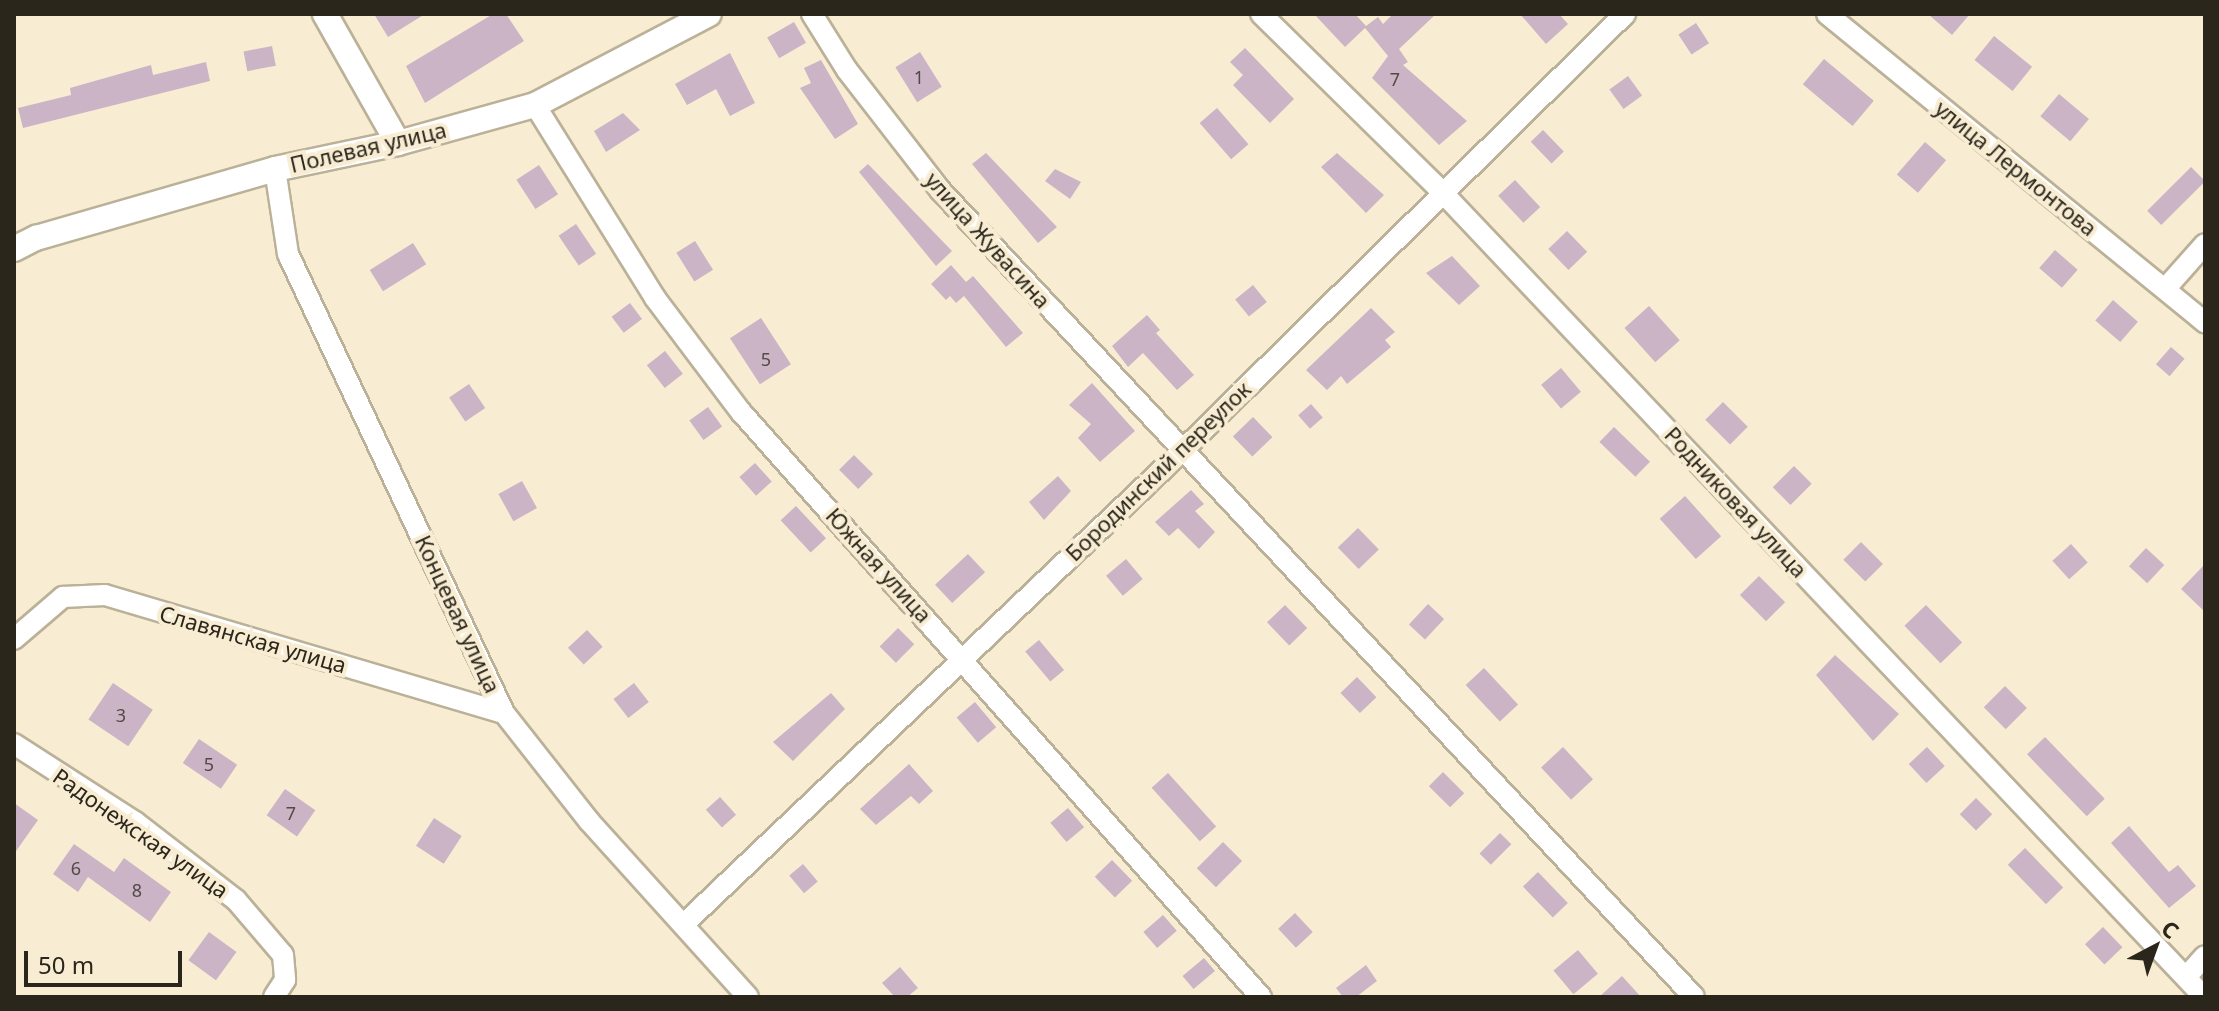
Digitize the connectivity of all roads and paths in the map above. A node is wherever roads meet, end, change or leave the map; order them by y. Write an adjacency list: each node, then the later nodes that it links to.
1 (325, 14): 8 (street)
2 (709, 14): 7 (street, Полевая улица)
3 (812, 14): 15 (street, улица Жувасина)
4 (1261, 14): 10 (street, Родниковая улица)
5 (1625, 14): 10 (street, Бородинский переулок)
6 (1827, 14): 13 (street, улица Лермонтова)
7 (535, 105): 8 (street, Полевая улица); 17 (street, Южная улица)
8 (398, 143): 9 (street, Полевая улица)
9 (275, 169): 12 (street, Полевая улица); 18 (street, Концевая улица)
10 (1443, 193): 15 (street, Бородинский переулок); 22 (street, Родниковая улица)
11 (2205, 244): 13 (street)
12 (14, 249)
13 (2165, 289): 14 (street, улица Лермонтова)
14 (2205, 322)
15 (1181, 452): 17 (street, Бородинский переулок); 26 (street, улица Жувасина)
16 (14, 639): 18 (street, Славянская улица)
17 (962, 657): 20 (street, Бородинский переулок); 25 (street, Южная улица)
18 (504, 713): 20 (street, Концевая улица)
19 (14, 744): 23 (street, Радонежская улица)
20 (685, 923): 24 (street, Концевая улица)
21 (2205, 956): 22 (street)
22 (2186, 977): 27 (street, Родниковая улица)
23 (274, 997)
24 (748, 997)
25 (1261, 997)
26 (1694, 997)
27 (2204, 997)

